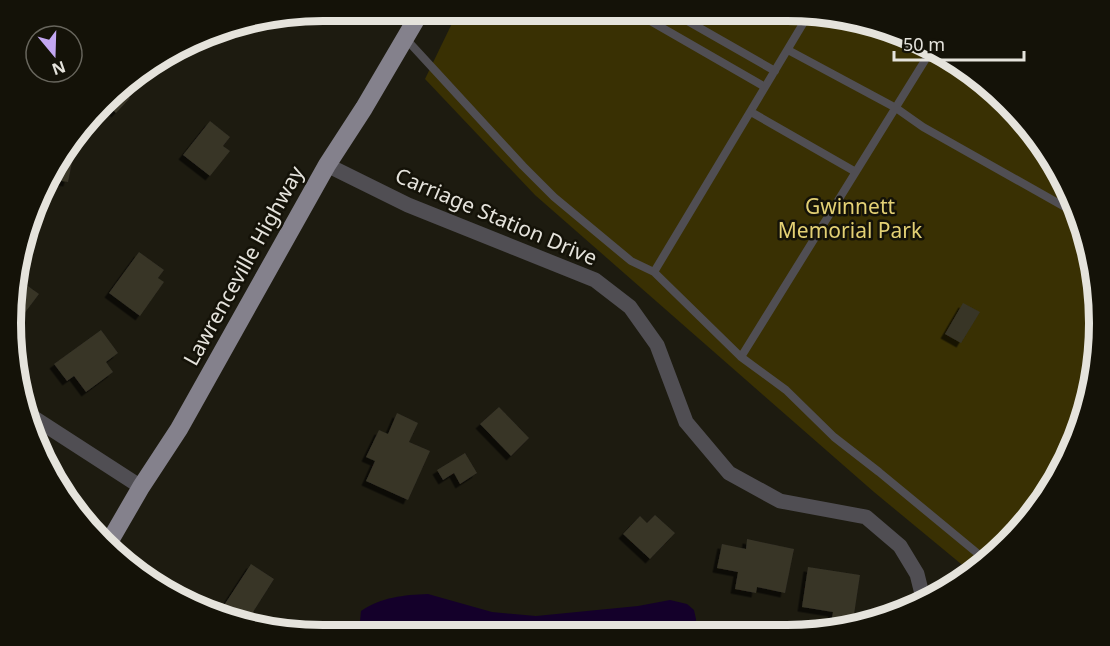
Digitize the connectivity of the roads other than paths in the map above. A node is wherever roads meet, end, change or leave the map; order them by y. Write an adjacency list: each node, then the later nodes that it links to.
1 (416, 21): 5 (main road, Lawrenceville Highway)
2 (650, 21): 9 (lane)
3 (688, 21): 8 (lane)
4 (804, 22): 6 (lane)
5 (406, 39): 12 (main road, Lawrenceville Highway); 15 (lane)
6 (788, 50): 8 (lane); 10 (lane)
7 (928, 56): 10 (lane)
8 (775, 71): 9 (lane)
9 (765, 87): 11 (lane)
10 (896, 108): 13 (lane); 14 (lane)
11 (751, 112): 13 (lane); 15 (lane)
12 (327, 165): 18 (main road, Lawrenceville Highway); 21 (street, Carriage Station Drive)
13 (854, 171): 16 (lane)
14 (1066, 208)
15 (654, 272): 16 (lane)
16 (741, 357): 20 (lane)
17 (37, 420): 18 (street)
18 (141, 487): 19 (main road, Lawrenceville Highway)
19 (111, 539)
20 (980, 555)
21 (922, 594)

